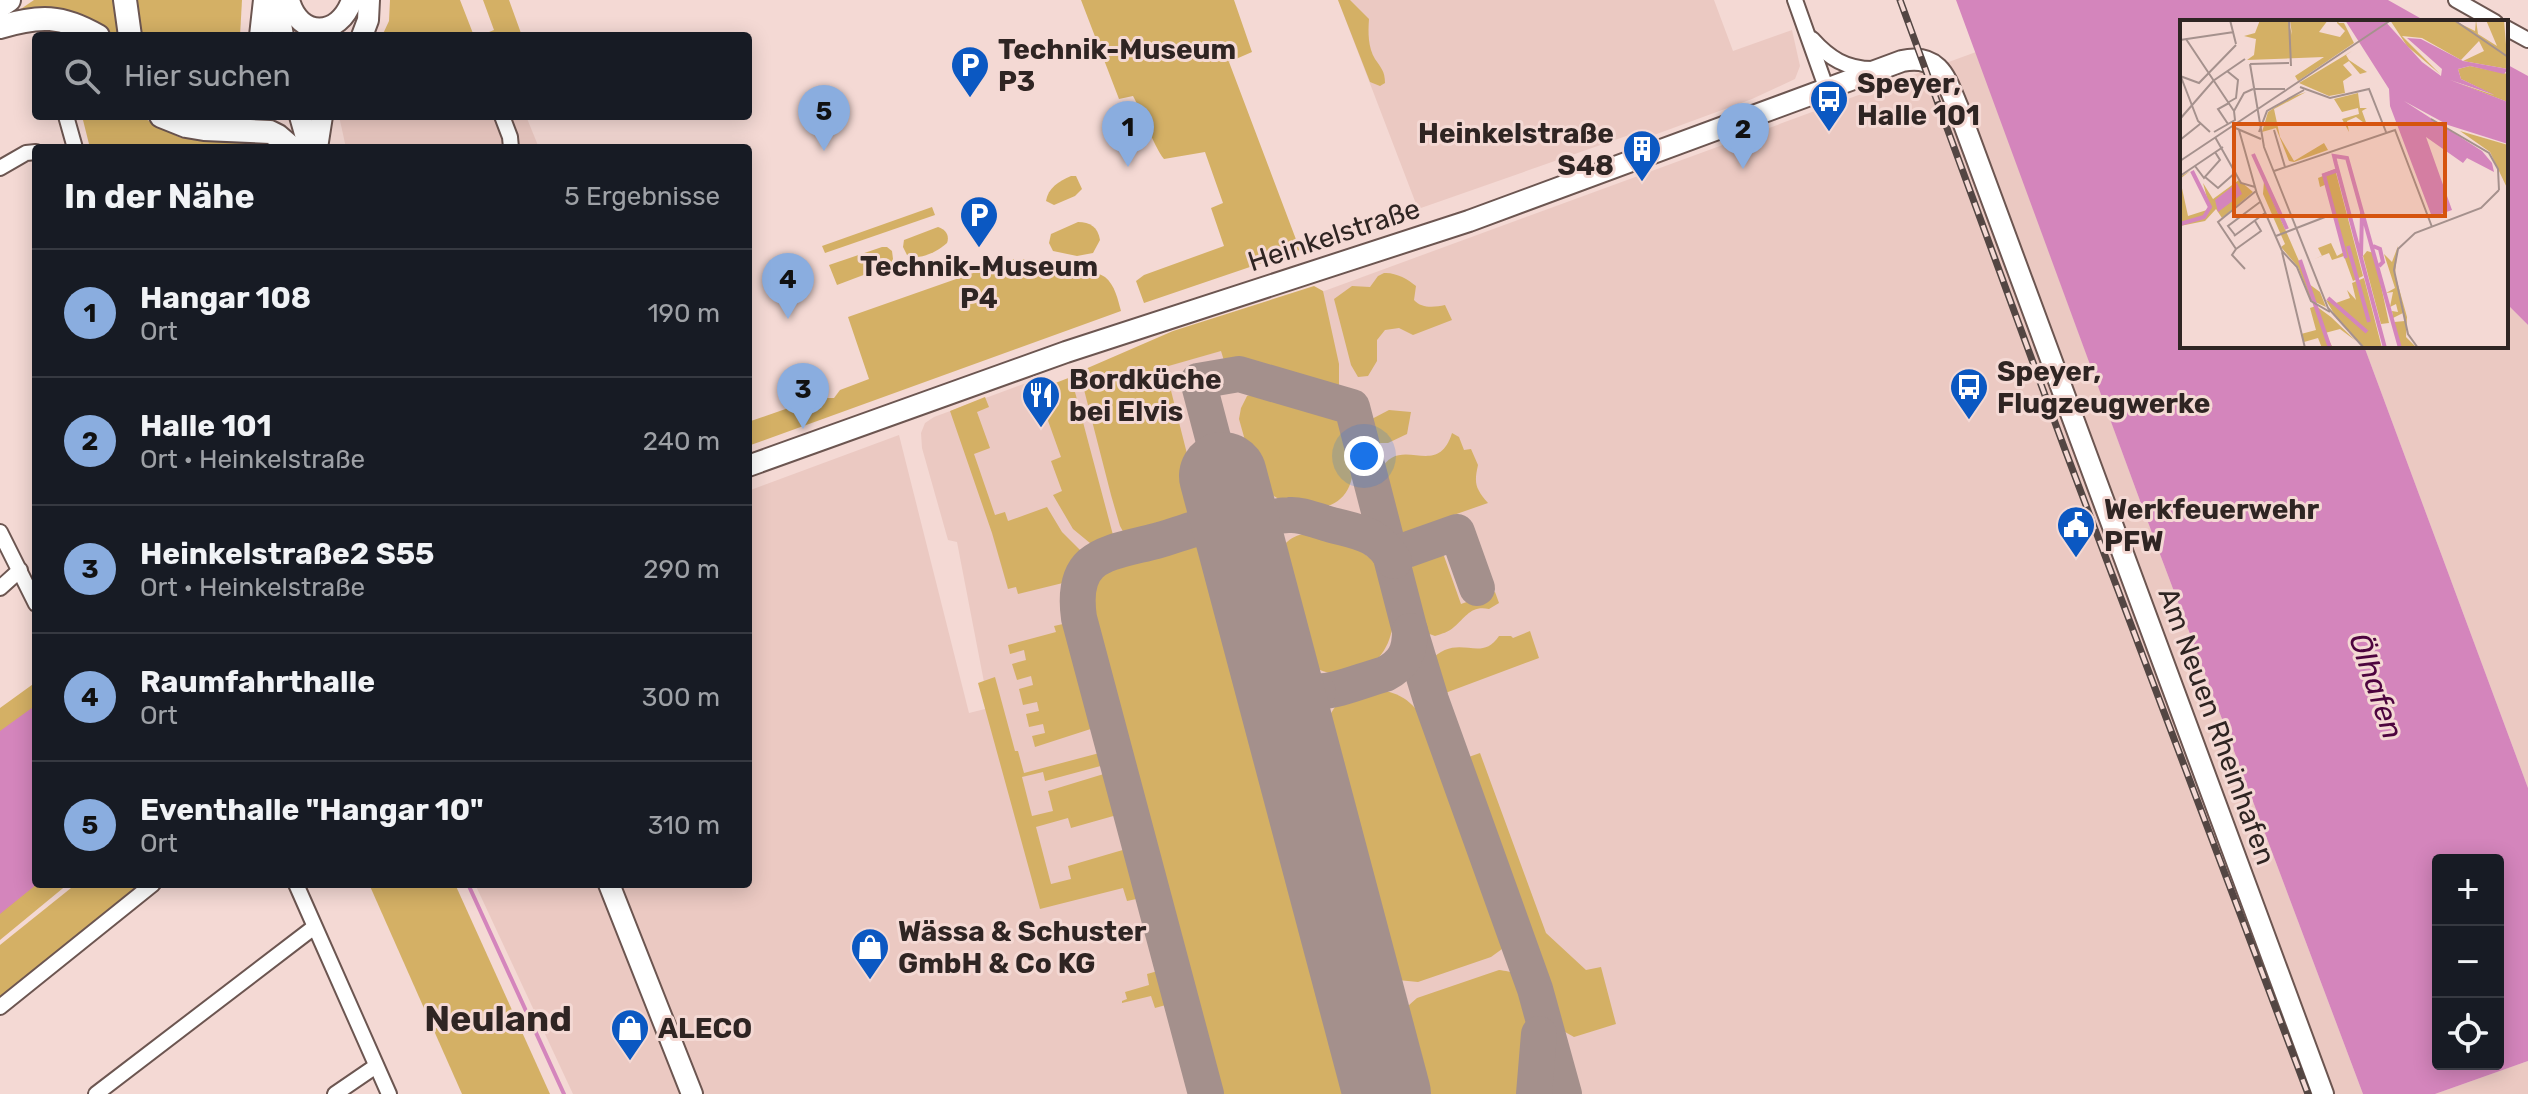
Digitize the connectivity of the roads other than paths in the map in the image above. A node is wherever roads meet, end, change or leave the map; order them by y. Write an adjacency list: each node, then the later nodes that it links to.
1 (9, 0): 9 (main road)
2 (125, 0): 14 (main road)
3 (265, 0): 15 (main road)
4 (277, 0): 16 (street)
5 (289, 0): 8 (street)
6 (1795, 0): 19 (street)
7 (2456, 0): 10 (street)
8 (363, 3): 17 (street); 18 (street)
9 (0, 6)
10 (2491, 20)
11 (0, 27): 13 (main road)
12 (2508, 29): 20 (street)
13 (91, 32)
14 (129, 32)
15 (261, 32)
16 (282, 32)
17 (350, 32)
18 (364, 32)
19 (1807, 33): 22 (street); 23 (street)
20 (2528, 40)
21 (1936, 66): 22 (street, Heinkelstraße); 53 (street, Am Neuen Rheinhafen)
22 (1880, 69): 23 (street, Heinkelstraße)
23 (1827, 90): 38 (street, Heinkelstraße)
24 (67, 120): 31 (street)
25 (171, 120): 30 (main road)
26 (244, 120): 30 (main road)
27 (301, 120): 33 (street)
28 (321, 120): 34 (street)
29 (504, 120): 35 (street)
30 (225, 129): 32 (main road)
31 (74, 144)
32 (287, 144)
33 (308, 144)
34 (318, 144)
35 (511, 144)
36 (32, 152): 37 (street)
37 (0, 168)
38 (752, 465)
39 (0, 532): 40 (street)
40 (20, 570): 41 (street); 42 (street)
41 (0, 588)
42 (32, 596)
43 (148, 888): 47 (street)
44 (298, 888): 46 (street)
45 (611, 888): 52 (street)
46 (313, 928): 48 (street); 49 (street)
47 (0, 1007)
48 (376, 1066): 50 (street); 51 (street)
49 (99, 1093)
50 (335, 1094)
51 (389, 1094)
52 (692, 1094)
53 (2323, 1094)

